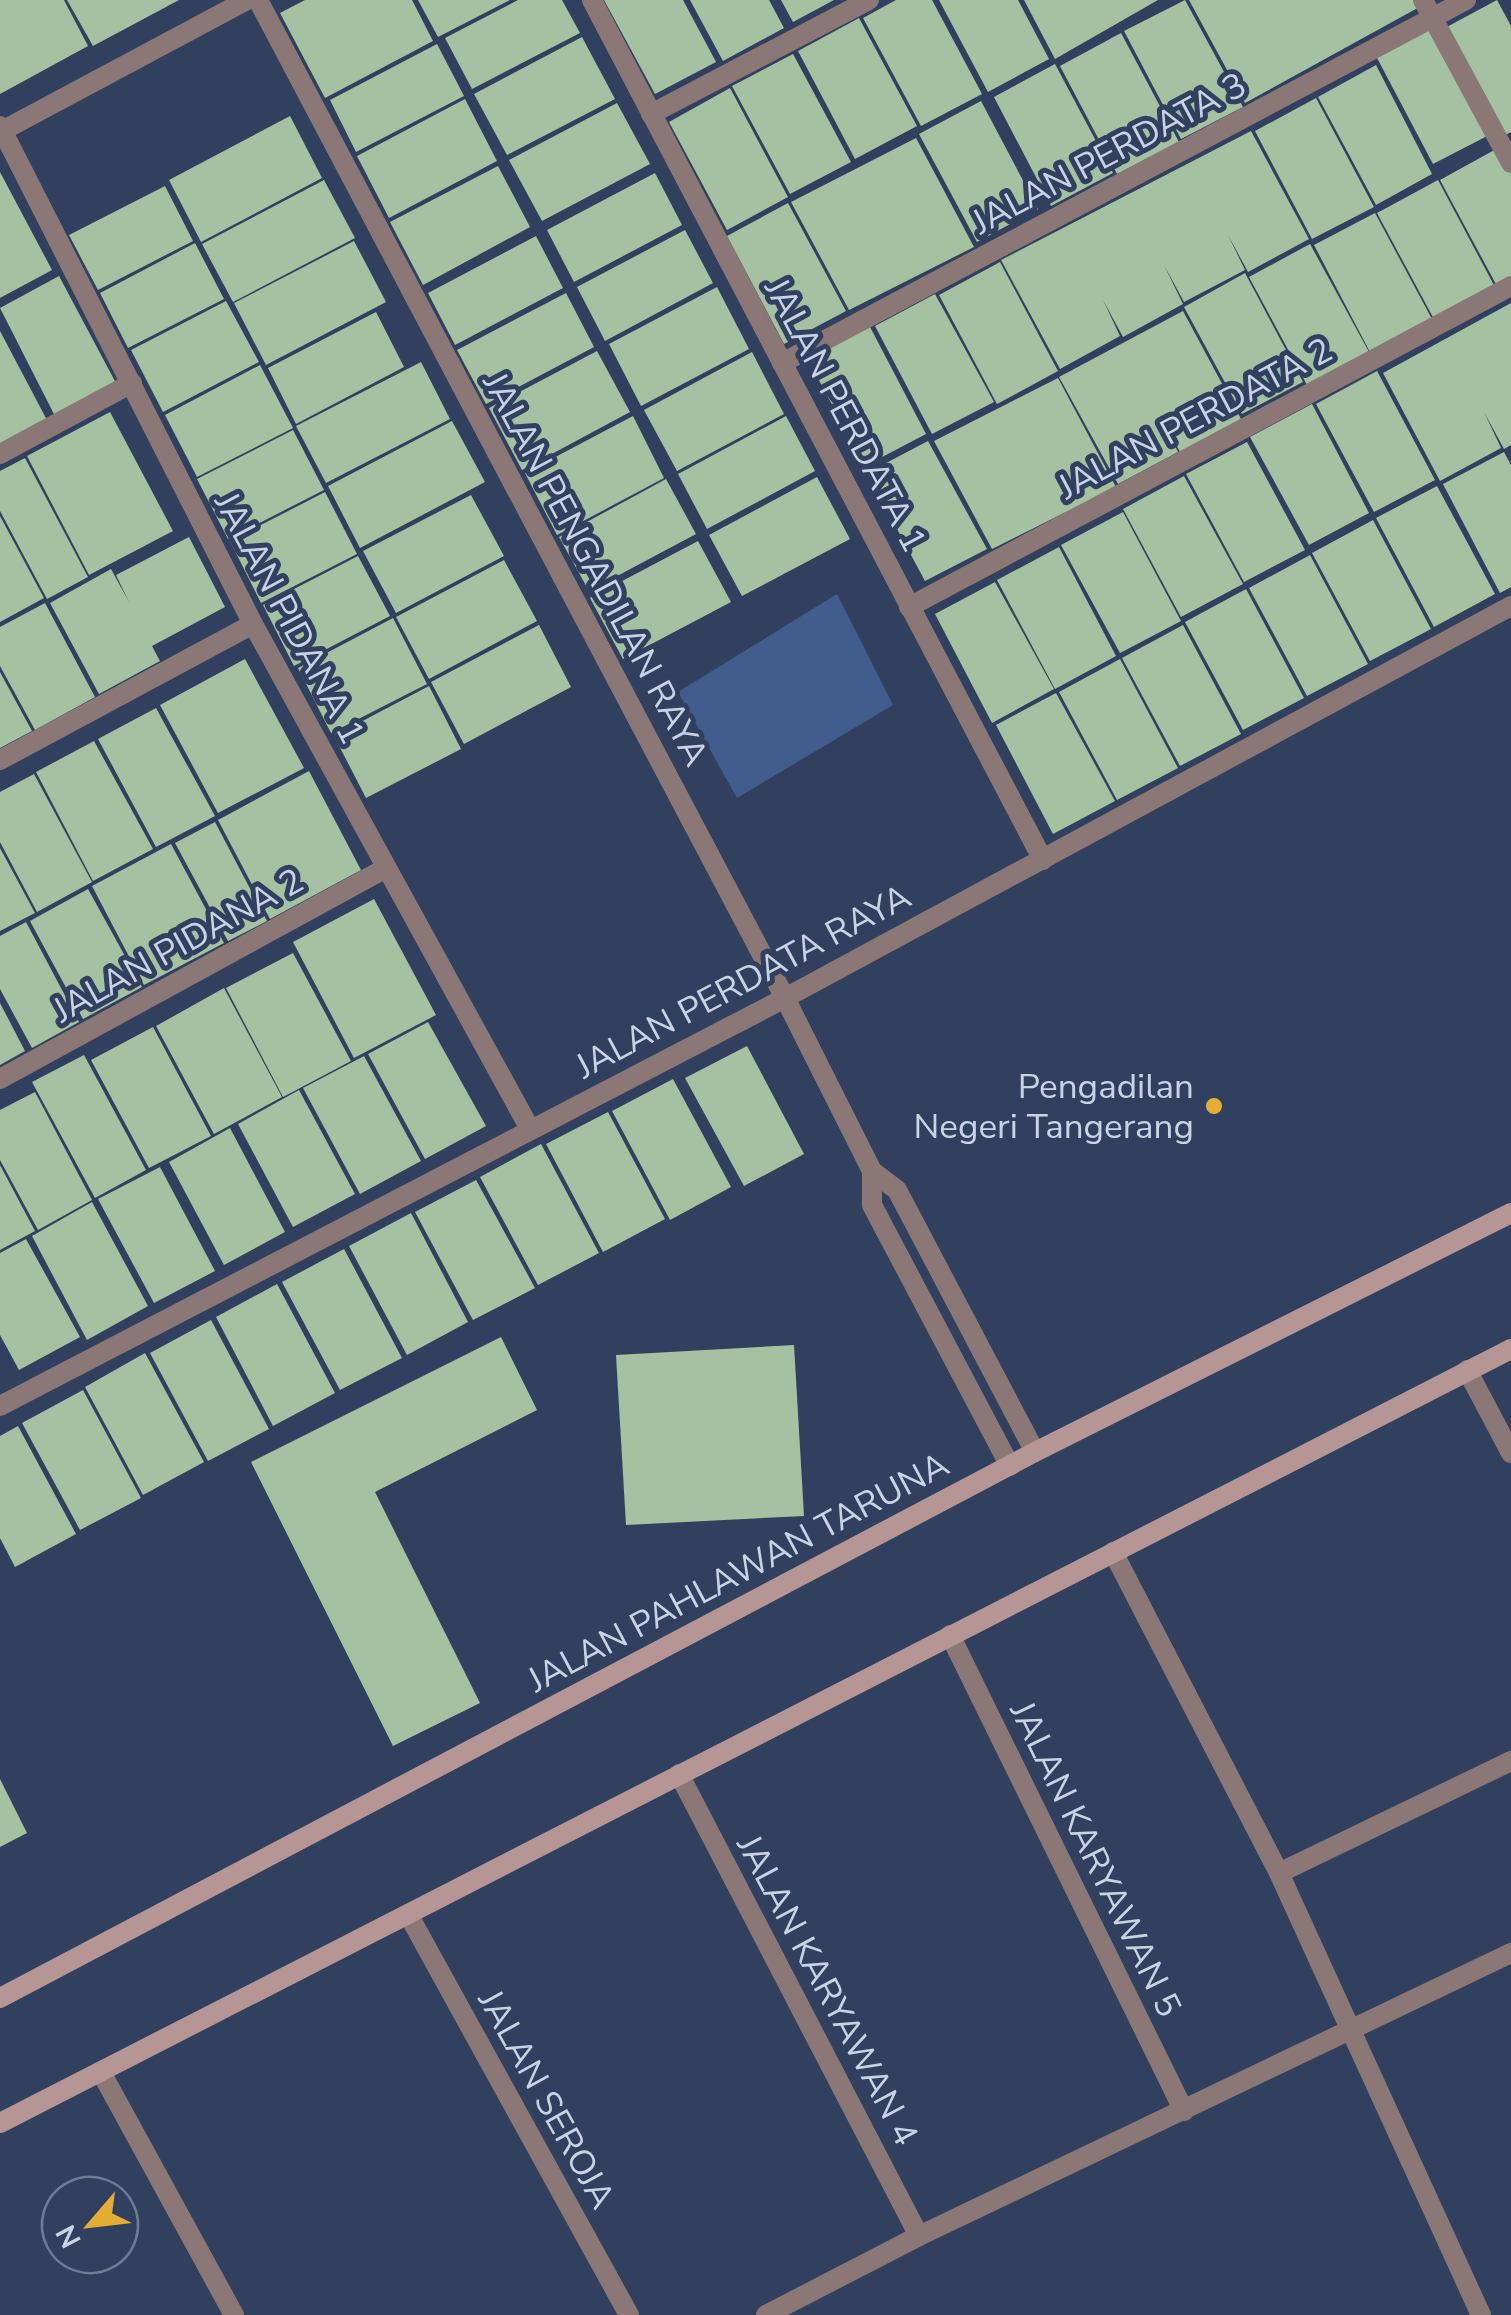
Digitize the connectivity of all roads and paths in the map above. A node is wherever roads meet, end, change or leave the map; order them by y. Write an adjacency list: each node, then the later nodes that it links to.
1 (248, 0): 8 (street)
2 (258, 0): 20 (street, JALAN PENGADILAN RAYA)
3 (592, 0): 7 (street, JALAN PERDATA 1)
4 (869, 0): 7 (street)
5 (1466, 0): 6 (street, JALAN PERDATA 3)
6 (1427, 9): 9 (street); 11 (street, JALAN PERDATA 3)
7 (652, 114): 11 (street, JALAN PERDATA 1)
8 (1, 130): 12 (street, JALAN PIDANA 1)
9 (1511, 163)
10 (1511, 286): 14 (street, JALAN PERDATA 2)
11 (782, 364): 14 (street, JALAN PERDATA 1)
12 (132, 383): 13 (street); 16 (street, JALAN PIDANA 1)
13 (0, 454)
14 (909, 606): 18 (street, JALAN PERDATA 1)
15 (1511, 606): 18 (street, JALAN PERDATA RAYA)
16 (252, 624): 17 (street); 19 (street, JALAN PIDANA 1)
17 (0, 760)
18 (1043, 860): 20 (street, JALAN PERDATA RAYA)
19 (386, 868): 21 (street, JALAN PIDANA 2); 22 (street, JALAN PIDANA 1)
20 (785, 998): 22 (street, JALAN PERDATA RAYA); 23 (street, JALAN PENGADILAN RAYA)
21 (0, 1079)
22 (530, 1129): 27 (street, JALAN PERDATA RAYA)
23 (872, 1171): 28 (street, JALAN PENGADILAN RAYA); 30 (street, JALAN PENGADILAN RAYA)
24 (1511, 1213): 28 (main road, JALAN PAHLAWAN TARUNA)
25 (1511, 1349): 26 (main road)
26 (1467, 1370): 29 (street); 31 (main road)
27 (0, 1406)
28 (1035, 1452): 30 (main road, JALAN PAHLAWAN TARUNA)
29 (1511, 1453)
30 (1010, 1466): 38 (main road, JALAN PAHLAWAN TARUNA)
31 (1113, 1552): 32 (main road); 35 (street)
32 (950, 1635): 34 (main road); 41 (street, JALAN KARYAWAN 5)
33 (1511, 1761): 35 (street)
34 (678, 1774): 36 (main road); 43 (street, JALAN KARYAWAN 4)
35 (1279, 1873): 39 (street)
36 (408, 1914): 40 (main road); 45 (street, JALAN SEROJA)
37 (1511, 1954): 39 (street)
38 (0, 1998)
39 (1354, 2028): 41 (street); 47 (street)
40 (101, 2072): 42 (main road); 44 (street)
41 (1184, 2111): 43 (street)
42 (0, 2123)
43 (920, 2236): 46 (street)
44 (234, 2315)
45 (629, 2315)
46 (766, 2315)
47 (1482, 2315)

